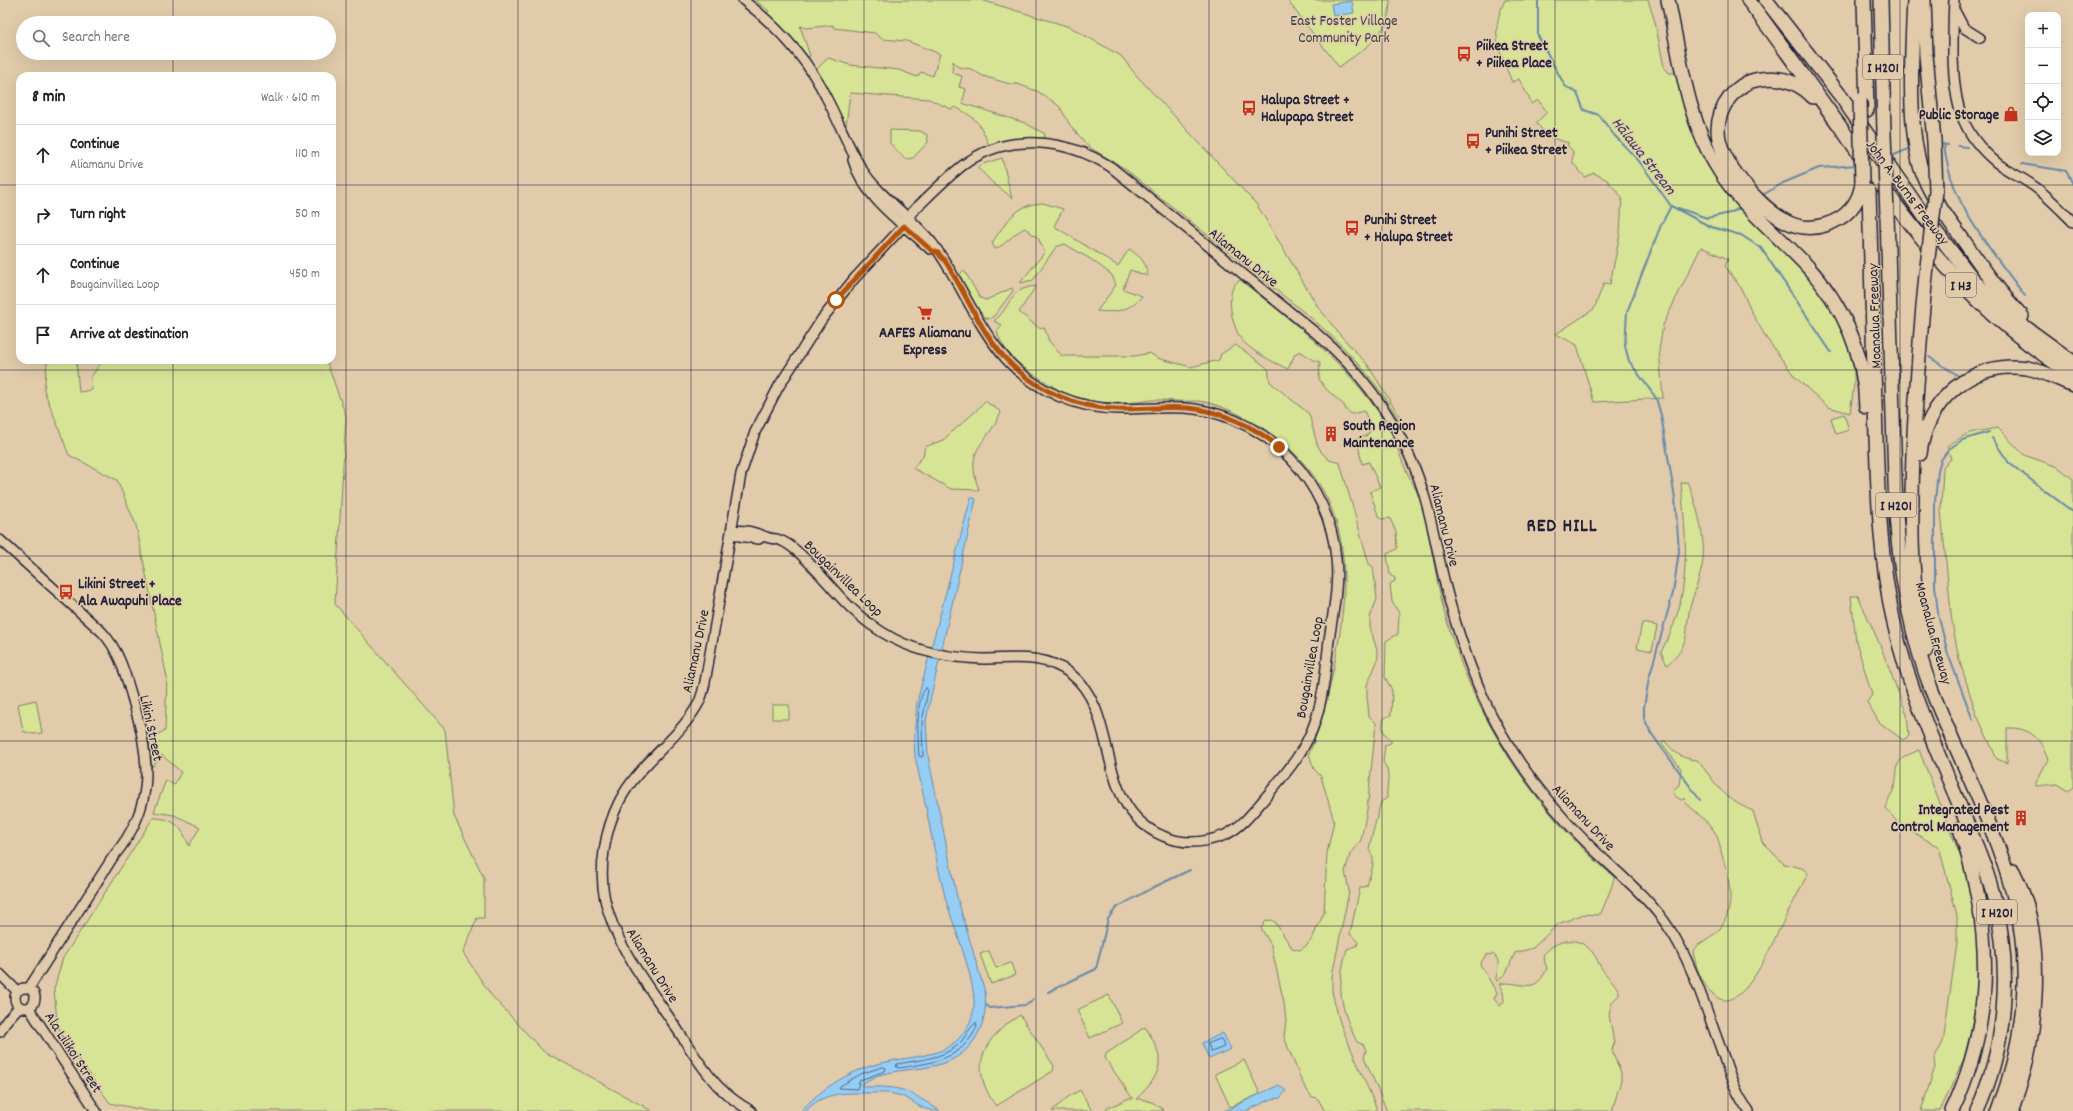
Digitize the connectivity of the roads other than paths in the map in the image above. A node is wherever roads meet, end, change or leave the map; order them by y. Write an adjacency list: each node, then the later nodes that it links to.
1 (743, 0): 17 (street, Bougainvillea Loop)
2 (1668, 0): 15 (highway)
3 (1748, 0): 13 (highway, John A. Burns Freeway / I H3)
4 (1766, 0): 12 (highway, John A. Burns Freeway / I H3)
5 (1776, 0): 12 (highway)
6 (1864, 0): 14 (highway, Moanalua Freeway / I H201)
7 (1881, 0): 26 (highway, Moanalua Freeway / I H201, bridge)
8 (1914, 0): 18 (highway)
9 (1924, 0): 24 (highway, bridge)
10 (1954, 3): 11 (street); 16 (street)
11 (1980, 38)
12 (1840, 95): 18 (highway, John A. Burns Freeway / I H3, bridge)
13 (1856, 150): 15 (highway); 19 (highway, John A. Burns Freeway / I H3)
14 (1866, 186): 15 (highway); 22 (highway, Moanalua Freeway / I H201)
15 (1744, 193): 22 (highway)
16 (2073, 222)
17 (907, 223): 21 (street, Aliamanu Drive); 21 (street, Bougainvillea Loop); 36 (street, Aliamanu Drive)
18 (2073, 361)
19 (2073, 374)
20 (2073, 385): 24 (highway)
21 (731, 531): 35 (street, Aliamanu Drive)
22 (1881, 534): 25 (highway, Moanalua Freeway / I H201)
23 (0, 540): 29 (street, Likini Street)
24 (1918, 604): 26 (highway)
25 (1924, 722): 37 (highway); 38 (highway, Moanalua Freeway / I H201)
26 (1971, 782): 27 (highway, Moanalua Freeway / I H201)
27 (1993, 834): 39 (highway, Moanalua Freeway / I H201); 40 (highway)
28 (0, 974): 30 (street)
29 (29, 988): 30 (street); 32 (street)
30 (17, 991): 31 (street)
31 (19, 1007): 32 (street); 33 (street)
32 (29, 1008): 34 (street, Ala Lilikoi Street)
33 (0, 1032)
34 (96, 1111)
35 (751, 1111)
36 (1749, 1111)
37 (1952, 1111)
38 (1977, 1111)
39 (1998, 1111)
40 (2011, 1111)

